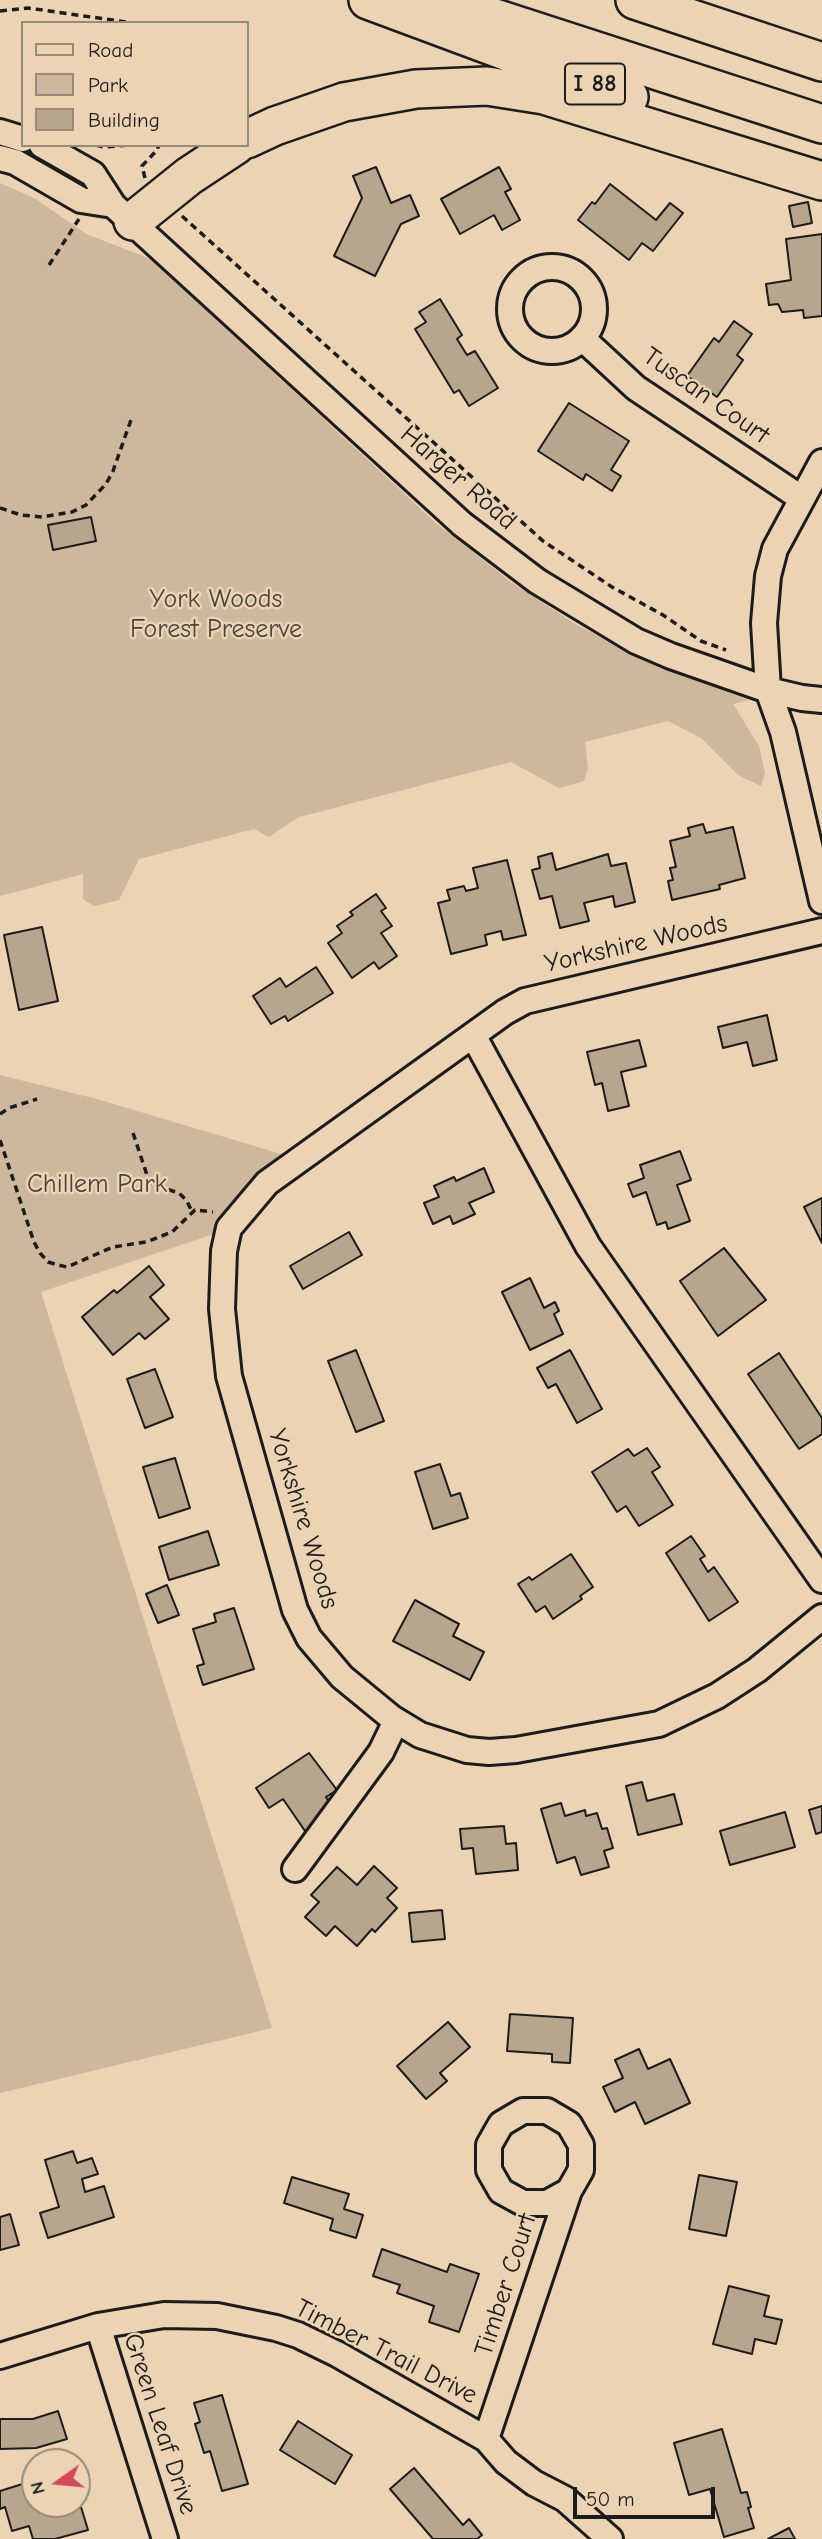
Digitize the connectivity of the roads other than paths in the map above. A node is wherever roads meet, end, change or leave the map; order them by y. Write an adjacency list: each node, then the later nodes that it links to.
1 (368, 0): 12 (highway, I 88)
2 (439, 0): 5 (highway, I 88)
3 (635, 0): 4 (highway)
4 (822, 62)
5 (822, 124)
6 (0, 132): 7 (street)
7 (21, 138)
8 (248, 139): 13 (highway)
9 (46, 147): 14 (street, Harger Road)
10 (233, 147): 14 (highway)
11 (0, 158): 14 (street)
12 (822, 168)
13 (822, 181)
14 (123, 213): 18 (street, Harger Road)
15 (582, 338): 17 (street, Tuscan Court)
16 (822, 462): 17 (street)
17 (801, 498): 18 (street)
18 (768, 690): 19 (street, Harger Road); 20 (street)
19 (822, 700)
20 (822, 901)
21 (822, 931): 22 (street, Yorkshire Woods)
22 (473, 1035): 23 (street); 25 (street, Yorkshire Woods)
23 (822, 1580)
24 (822, 1617): 25 (street, Yorkshire Woods)
25 (396, 1721): 26 (street)
26 (295, 1870)
27 (569, 2191): 30 (street, Timber Court)
28 (98, 2326): 29 (street, Timber Trail Drive); 30 (street, Timber Trail Drive); 31 (street, Green Leaf Drive)
29 (0, 2356)
30 (486, 2439): 32 (street, Timber Trail Drive)
31 (165, 2539)
32 (610, 2539)

